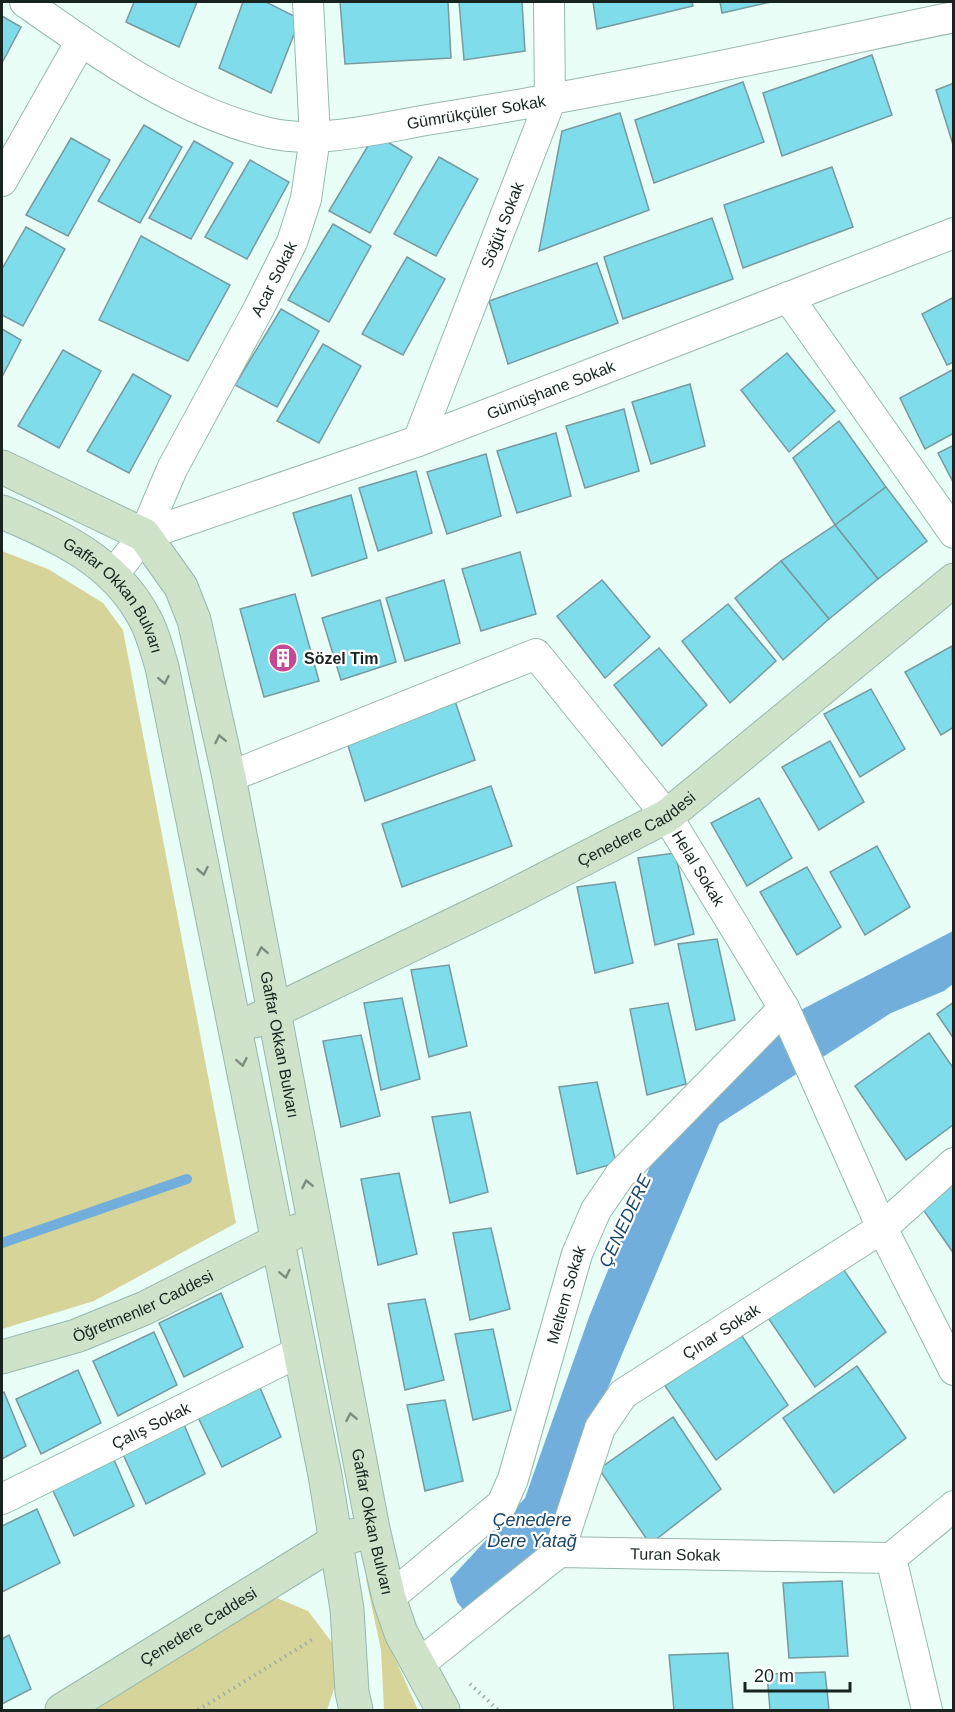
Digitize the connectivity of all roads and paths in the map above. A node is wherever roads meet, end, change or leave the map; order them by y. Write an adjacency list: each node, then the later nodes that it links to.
1 (25, 2): 5 (street, Gümrükçüler Sokak)
2 (308, 2): 7 (street, Acar Sokak)
3 (549, 2): 6 (street, Söğüt Sokak)
4 (954, 18): 6 (street, Gümrükçüler Sokak)
5 (81, 42): 7 (street, Gümrükçüler Sokak); 8 (street)
6 (550, 100): 7 (street, Gümrükçüler Sokak); 11 (street, Söğüt Sokak)
7 (315, 137): 15 (street, Acar Sokak)
8 (2, 181)
9 (954, 232): 10 (street, Gümüşhane Sokak)
10 (788, 297): 11 (street, Gümüşhane Sokak); 14 (street)
11 (418, 441): 15 (street, Gümüşhane Sokak)
12 (2, 467): 15 (main road, Gaffar Okkan Bulvarı)
13 (2, 512): 16 (main road, Gaffar Okkan Bulvarı)
14 (954, 533)
15 (144, 535): 16 (street, Acar Sokak); 18 (main road, Gaffar Okkan Bulvarı, one-way to 15)
16 (113, 575): 22 (main road, Gaffar Okkan Bulvarı, one-way to 22)
17 (954, 580): 19 (main road, Çenedere Caddesi)
18 (229, 777): 19 (street, Helal Sokak); 21 (main road, Gaffar Okkan Bulvarı, one-way to 18)
19 (667, 816): 20 (street, Helal Sokak); 21 (main road, Çenedere Caddesi)
20 (784, 1008): 25 (street, Helal Sokak); 36 (street, Meltem Sokak)
21 (274, 1012): 22 (main road, Çenedere Caddesi); 24 (main road, Gaffar Okkan Bulvarı, one-way to 21)
22 (235, 1029): 26 (main road, Gaffar Okkan Bulvarı, one-way to 26)
23 (954, 1163): 25 (street, Çınar Sokak)
24 (315, 1223): 26 (main road, Öğretmenler Caddesi); 32 (main road, Gaffar Okkan Bulvarı, one-way to 24)
25 (882, 1228): 29 (street, Helal Sokak); 34 (street, Çınar Sokak)
26 (277, 1239): 27 (main road, Gaffar Okkan Bulvarı, one-way to 27); 28 (main road, Öğretmenler Caddesi)
27 (301, 1351): 30 (street, Çalış Sokak); 33 (main road, Gaffar Okkan Bulvarı)
28 (2, 1356)
29 (954, 1370)
30 (2, 1498)
31 (954, 1506): 35 (street)
32 (373, 1529): 33 (main road, Çenedere Caddesi); 36 (main road, Gaffar Okkan Bulvarı)
33 (336, 1541): 39 (main road, Çenedere Caddesi); 41 (main road, Gaffar Okkan Bulvarı)
34 (559, 1552): 35 (street, Turan Sokak); 38 (street)
35 (891, 1558): 43 (street)
36 (388, 1598): 38 (main road, Gaffar Okkan Bulvarı)
37 (324, 1632): 40 (path)
38 (418, 1665): 42 (main road, Gaffar Okkan Bulvarı)
39 (62, 1710)
40 (198, 1710)
41 (356, 1710)
42 (444, 1710)
43 (927, 1710)

